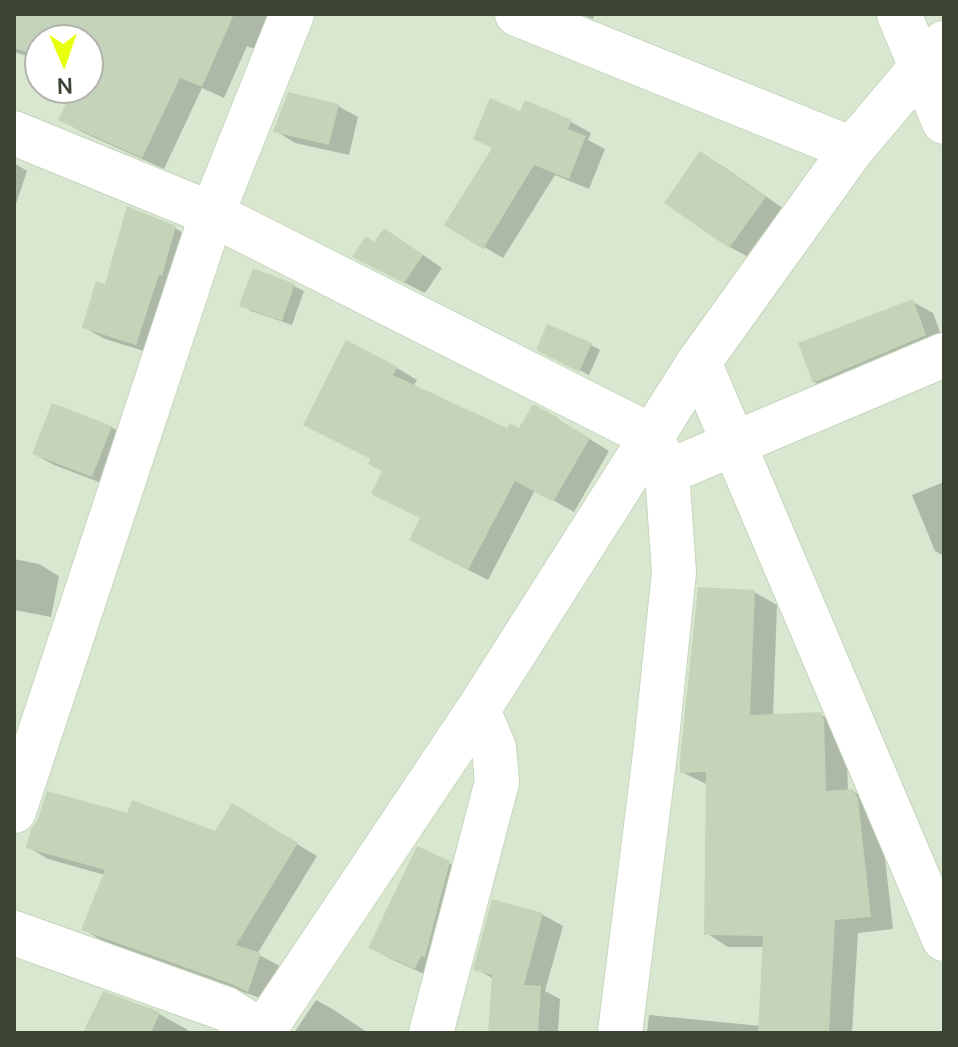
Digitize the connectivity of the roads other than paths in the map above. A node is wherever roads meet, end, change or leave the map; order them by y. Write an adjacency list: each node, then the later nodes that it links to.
1 (292, 14): 8 (street)
2 (517, 14): 7 (street)
3 (899, 14): 4 (street)
4 (933, 54): 5 (street); 7 (street)
5 (944, 122)
6 (14, 133): 8 (street)
7 (852, 149): 10 (street)
8 (212, 214): 12 (street); 14 (street)
9 (944, 355): 11 (street)
10 (699, 362): 11 (street); 12 (street)
11 (734, 445): 12 (street); 16 (street)
12 (659, 454): 13 (street); 19 (street)
13 (478, 710): 17 (street); 18 (street)
14 (14, 811)
15 (14, 933): 17 (street)
16 (944, 939)
17 (262, 1032)
18 (431, 1033)
19 (620, 1033)

